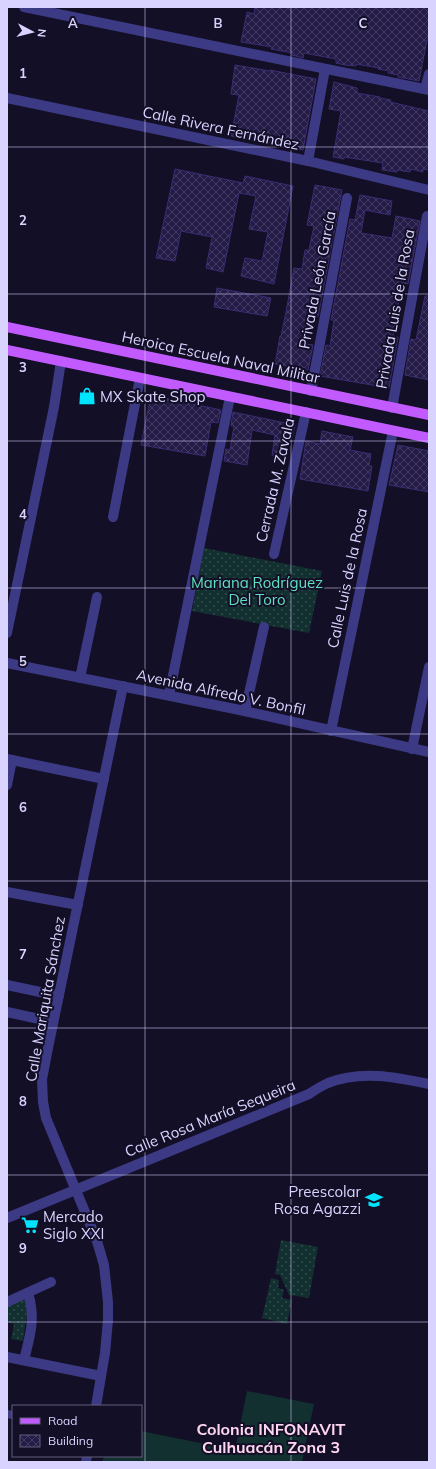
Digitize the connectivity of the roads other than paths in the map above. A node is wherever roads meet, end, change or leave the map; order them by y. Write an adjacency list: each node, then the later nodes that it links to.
1 (24, 7): 2 (street)
2 (69, 11): 3 (street)
3 (325, 69): 5 (street); 7 (street)
4 (429, 74): 5 (street)
5 (427, 90)
6 (7, 98): 7 (street, Calle Rivera Fernández)
7 (308, 162): 8 (street, Calle Rivera Fernández)
8 (429, 190)
9 (347, 198): 15 (street, Privada León García)
10 (427, 216): 17 (street, Privada Luis de la Rosa)
11 (7, 327): 15 (main road, Heroica Escuela Naval Militar)
12 (7, 350): 13 (main road)
13 (61, 361): 14 (main road); 26 (street)
14 (140, 378): 16 (main road); 22 (street)
15 (311, 391): 17 (main road, Heroica Escuela Naval Militar)
16 (230, 396): 18 (main road); 31 (street)
17 (392, 408): 19 (main road, Heroica Escuela Naval Militar)
18 (306, 412): 20 (main road); 23 (street, Cerrada M. Zavala)
19 (429, 415)
20 (393, 430): 21 (main road); 33 (street, Calle Luis de la Rosa)
21 (429, 438)
22 (113, 517)
23 (274, 554)
24 (97, 597): 29 (street)
25 (264, 627): 32 (street)
26 (7, 633)
27 (7, 663): 29 (street, Avenida Alfredo V. Bonfil)
28 (429, 667): 34 (street)
29 (80, 678): 30 (street, Avenida Alfredo V. Bonfil)
30 (123, 686): 31 (street, Avenida Alfredo V. Bonfil); 37 (street, Calle Mariquita Sánchez)
31 (169, 695): 32 (street, Avenida Alfredo V. Bonfil)
32 (245, 711): 33 (street, Avenida Alfredo V. Bonfil)
33 (331, 731): 34 (street, Avenida Alfredo V. Bonfil)
34 (412, 748): 35 (street, Avenida Alfredo V. Bonfil)
35 (429, 752)
36 (10, 760): 37 (street); 38 (street)
37 (104, 779): 40 (street, Calle Mariquita Sánchez)
38 (7, 785)
39 (7, 892): 40 (street)
40 (78, 905): 42 (street, Calle Mariquita Sánchez)
41 (7, 985): 42 (street)
42 (59, 996): 44 (street, Calle Mariquita Sánchez)
43 (7, 1012): 44 (street)
44 (53, 1022): 46 (street, Calle Mariquita Sánchez)
45 (429, 1084): 46 (street, Calle Rosa María Sequeira)
46 (75, 1190): 47 (street, Calle Rosa María Sequeira); 53 (street, Calle Mariquita Sánchez)
47 (7, 1218)
48 (51, 1282): 49 (street)
49 (28, 1293): 50 (street); 52 (street)
50 (7, 1302)
51 (7, 1357): 52 (street)
52 (24, 1360): 53 (street)
53 (101, 1376): 54 (street, Calle Mariquita Sánchez)
54 (96, 1405)

